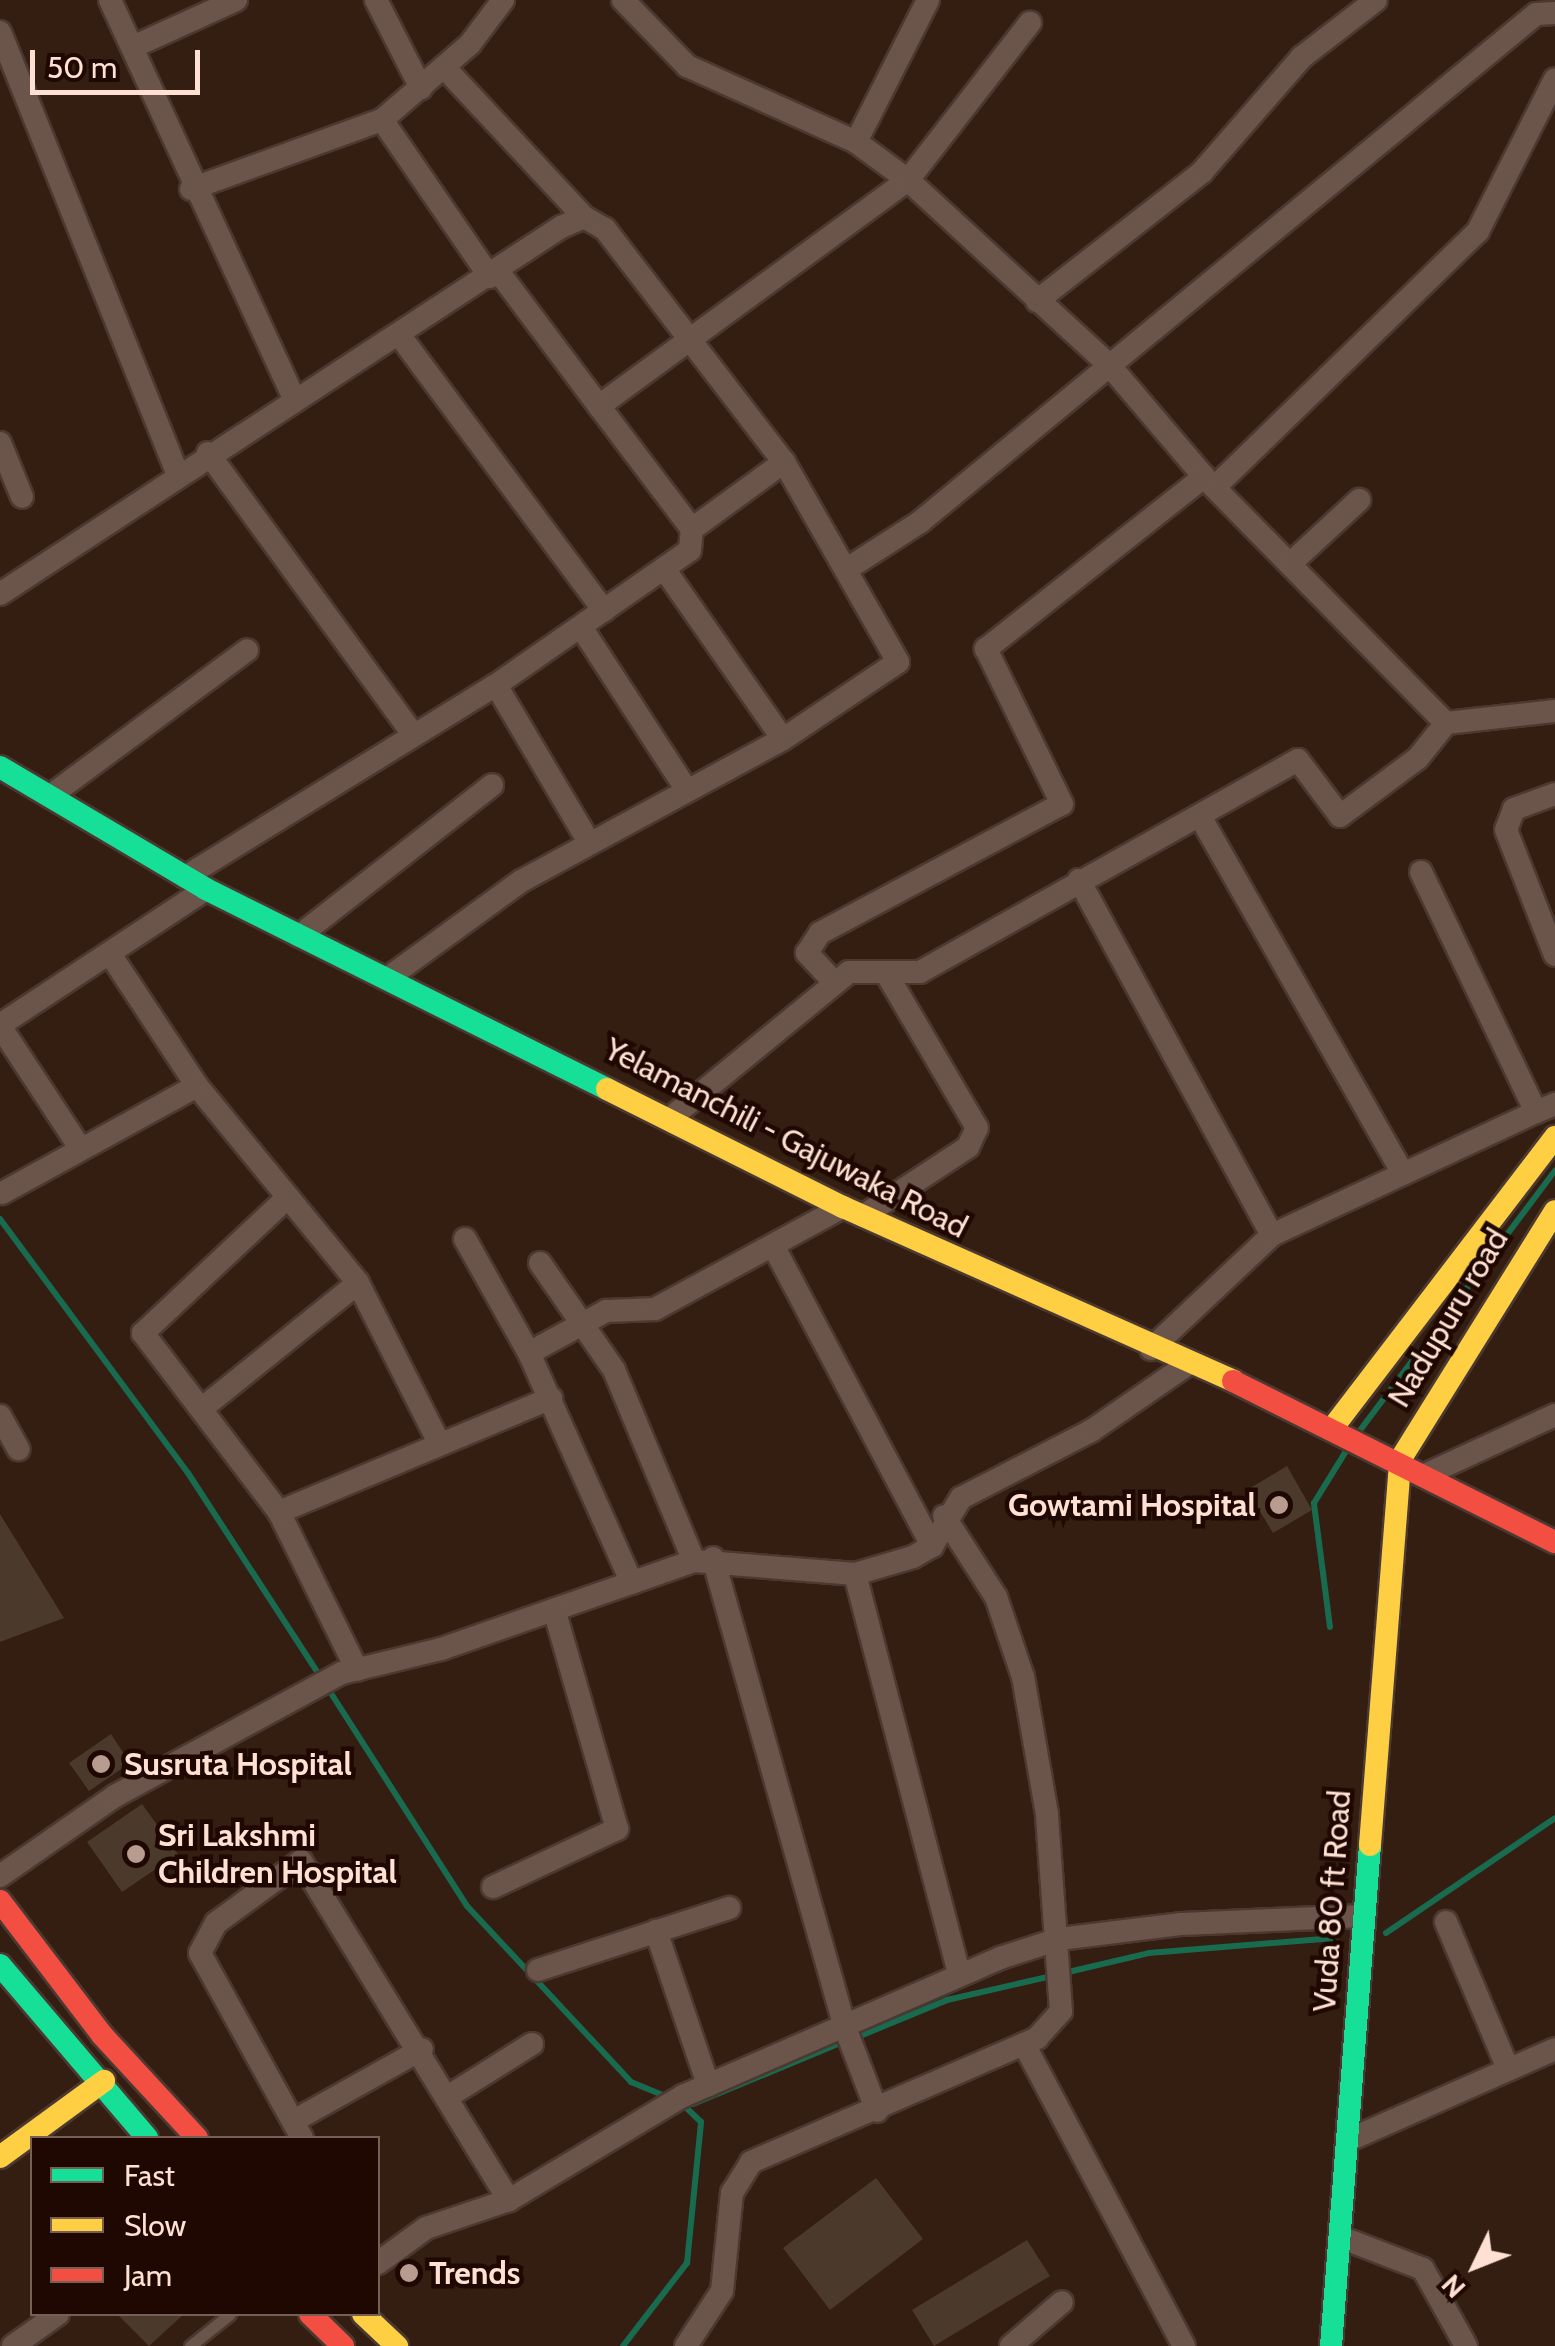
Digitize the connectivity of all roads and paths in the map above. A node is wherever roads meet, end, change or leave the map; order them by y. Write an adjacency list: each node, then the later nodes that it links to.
1 (110, 0): 11 (street)
2 (236, 0): 11 (street)
3 (376, 0): 14 (street)
4 (623, 0): 16 (street)
5 (928, 0): 16 (street)
6 (1376, 0): 21 (street)
7 (497, 3): 12 (street)
8 (1555, 13): 24 (street)
9 (1030, 23): 17 (street)
10 (0, 32): 30 (street)
11 (135, 46): 18 (street)
12 (444, 67): 14 (street); 19 (street)
13 (1555, 79): 31 (street)
14 (421, 88): 15 (street)
15 (382, 120): 18 (street); 20 (street)
16 (856, 142): 17 (street)
17 (908, 180): 21 (street); 22 (street)
18 (191, 189): 25 (street)
19 (584, 218): 20 (street); 22 (street)
20 (494, 274): 23 (street); 26 (street)
21 (1037, 301): 24 (street)
22 (691, 335): 26 (street); 29 (street)
23 (400, 336): 25 (street); 39 (street)
24 (1110, 366): 31 (street); 36 (street)
25 (294, 399): 28 (street)
26 (598, 406): 34 (street)
27 (0, 443): 32 (street)
28 (208, 454): 30 (street); 45 (street)
29 (784, 462): 34 (street); 36 (street)
30 (177, 472): 38 (street)
31 (1210, 482): 35 (street); 62 (street)
32 (22, 497)
33 (1359, 500): 35 (street)
34 (692, 529): 37 (street)
35 (1291, 564): 44 (street)
36 (847, 569): 46 (street)
37 (665, 570): 39 (street); 46 (street)
38 (0, 594)
39 (604, 611): 40 (street)
40 (581, 627): 42 (street); 49 (street)
41 (247, 650): 51 (street)
42 (496, 685): 45 (street); 53 (street)
43 (1555, 711): 44 (street)
44 (1446, 723): 52 (street)
45 (410, 731): 56 (street)
46 (783, 740): 49 (street)
47 (0, 766): 51 (main road, Yelamanchili - Gajuwaka Road)
48 (492, 785): 57 (street)
49 (687, 790): 53 (street)
50 (1555, 794): 59 (street)
51 (50, 796): 56 (main road, Yelamanchili - Gajuwaka Road)
52 (1201, 818): 55 (street); 69 (street)
53 (589, 842): 61 (street)
54 (1421, 872): 65 (street)
55 (1079, 880): 60 (street); 74 (street)
56 (196, 883): 57 (main road, Yelamanchili - Gajuwaka Road); 58 (street)
57 (299, 936): 61 (main road, Yelamanchili - Gajuwaka Road)
58 (110, 954): 63 (street); 64 (street)
59 (1555, 955)
60 (886, 973): 62 (street); 73 (street)
61 (388, 978): 66 (main road, Yelamanchili - Gajuwaka Road)
62 (834, 982): 66 (street)
63 (0, 1025): 68 (street)
64 (197, 1086): 68 (street); 71 (street)
65 (1545, 1108): 69 (street)
66 (673, 1116): 73 (main road, Yelamanchili - Gajuwaka Road)
67 (1555, 1137): 87 (main road)
68 (80, 1148): 70 (street)
69 (1403, 1174): 74 (street)
70 (2, 1193)
71 (288, 1197): 78 (street); 84 (street)
72 (1555, 1211): 90 (main road, Nadupuru road)
73 (853, 1212): 76 (street); 80 (main road, Yelamanchili - Gajuwaka Road)
74 (1272, 1235): 80 (street)
75 (465, 1239): 81 (street)
76 (776, 1251): 79 (street); 95 (street)
77 (540, 1264): 79 (street)
78 (358, 1283): 84 (street); 88 (street)
79 (585, 1324): 81 (street); 96 (street)
80 (1151, 1349): 82 (main road, Yelamanchili - Gajuwaka Road)
81 (529, 1353): 83 (street)
82 (1188, 1364): 87 (main road, Yelamanchili - Gajuwaka Road); 93 (street)
83 (551, 1398): 88 (street); 98 (street)
84 (204, 1406): 92 (street)
85 (1555, 1415): 91 (street)
86 (0, 1416): 89 (street)
87 (1339, 1428): 90 (main road, Yelamanchili - Gajuwaka Road)
88 (437, 1439): 92 (street)
89 (18, 1449)
90 (1395, 1458): 91 (main road, Yelamanchili - Gajuwaka Road); 105 (main road, Vuda 80 ft Road)
91 (1428, 1474): 94 (main road, Yelamanchili - Gajuwaka Road)
92 (279, 1512): 100 (street)
93 (944, 1516): 95 (street); 108 (street)
94 (1555, 1542)
95 (932, 1546): 97 (street)
96 (704, 1560): 97 (street); 98 (street); 112 (street)
97 (855, 1574): 111 (street)
98 (632, 1583): 99 (street)
99 (554, 1610): 100 (street); 102 (street)
100 (349, 1671): 101 (street)
101 (0, 1876)
102 (493, 1887)
103 (0, 1901): 124 (main road)
104 (729, 1908): 107 (street)
105 (1363, 1916): 108 (street); 125 (main road, Vuda 80 ft Road)
106 (1446, 1922): 117 (street)
107 (656, 1931): 110 (street); 119 (street)
108 (1059, 1939): 111 (street); 114 (street)
109 (0, 1965): 118 (main road)
110 (538, 1970)
111 (959, 1974): 112 (street)
112 (844, 2025): 119 (street); 121 (street)
113 (532, 2044): 120 (street)
114 (1024, 2044): 121 (street); 141 (street)
115 (1555, 2048): 117 (street)
116 (422, 2049): 120 (street); 122 (street); 122 (street)
117 (1508, 2069): 125 (street)
118 (104, 2081): 123 (main road); 126 (main road)
119 (708, 2086): 127 (street)
120 (450, 2096): 127 (street)
121 (876, 2111): 135 (street)
122 (300, 2129)
123 (145, 2136)
124 (195, 2136)
125 (1348, 2140): 128 (main road, Vuda 80 ft Road)
126 (0, 2157)
127 (509, 2200): 129 (street)
128 (1340, 2237): 142 (main road, Vuda 80 ft Road); 143 (street)
129 (380, 2262)
130 (1062, 2302): 140 (street)
131 (55, 2316): 136 (street)
132 (228, 2316): 137 (lane)
133 (312, 2316): 138 (main road)
134 (365, 2316): 139 (main road)
135 (690, 2345)
136 (13, 2346)
137 (190, 2346)
138 (343, 2346)
139 (397, 2346)
140 (1011, 2346)
141 (1184, 2346)
142 (1331, 2346)
143 (1466, 2346)

